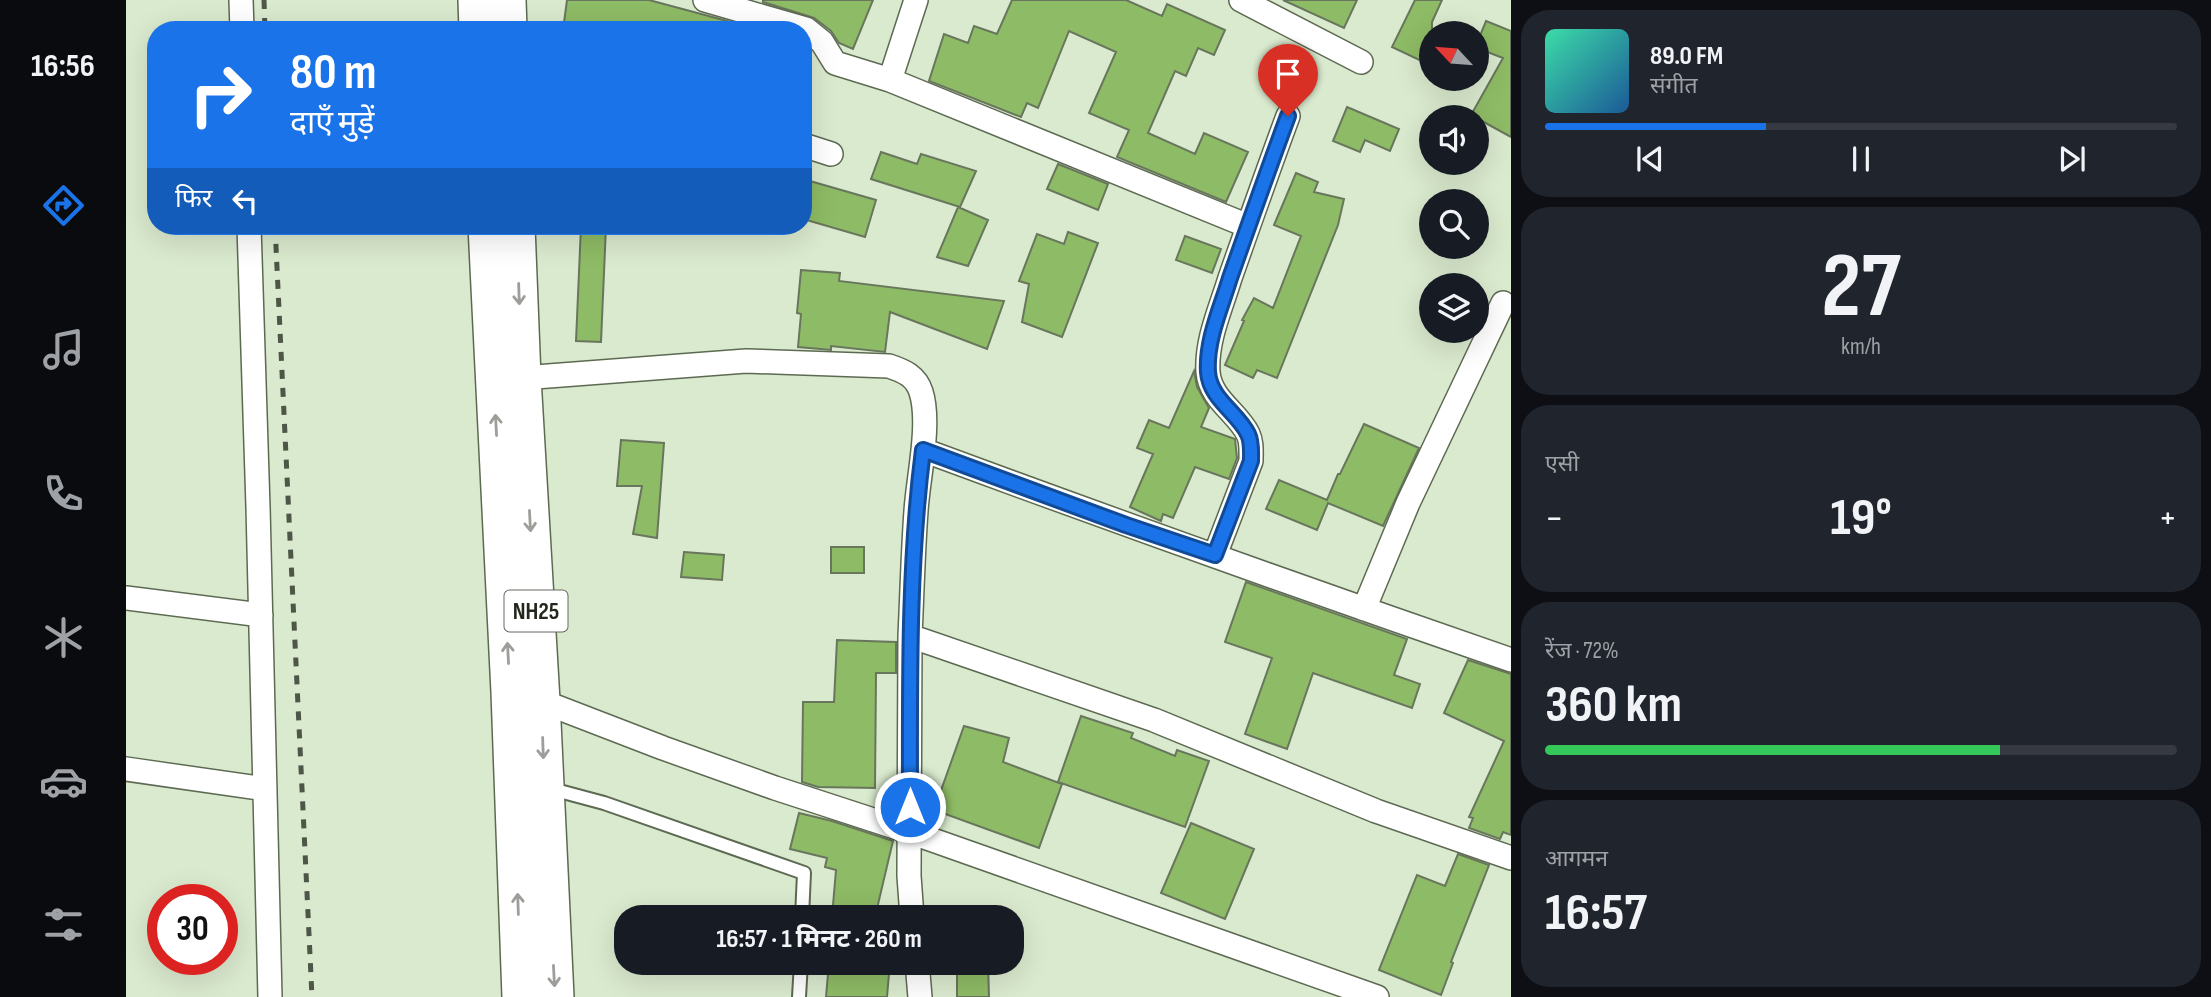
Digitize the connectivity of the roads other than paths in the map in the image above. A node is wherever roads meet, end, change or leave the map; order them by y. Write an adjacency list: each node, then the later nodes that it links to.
1 (241, 0): 7 (street)
2 (477, 0): 8 (main road)
3 (507, 0): 9 (main road)
4 (705, 0): 10 (street)
5 (916, 0): 13 (street)
6 (1241, 0): 12 (street)
7 (242, 21)
8 (478, 21)
9 (508, 21)
10 (778, 21)
11 (812, 34): 13 (street)
12 (1361, 62)
13 (890, 80): 17 (street)
14 (1288, 116): 17 (street)
15 (812, 148): 16 (street)
16 (831, 154)
17 (1248, 226): 24 (street)
18 (249, 235): 27 (street)
19 (487, 235): 41 (main road, NH25, one-way to 19)
20 (516, 235): 22 (main road, NH25, one-way to 22)
21 (1503, 303): 26 (street)
22 (522, 378): 23 (street); 30 (main road, NH25, one-way to 30)
23 (923, 450): 24 (street); 28 (street)
24 (1215, 555): 26 (street)
25 (126, 598): 27 (street)
26 (1364, 609): 29 (street)
27 (261, 615): 33 (street)
28 (910, 636): 34 (street); 35 (street)
29 (1511, 660)
30 (541, 701): 32 (main road, NH25, one-way to 32); 34 (street)
31 (126, 769): 33 (street)
32 (545, 787): 36 (lane); 42 (main road, NH25, one-way to 42)
33 (265, 789): 40 (street)
34 (910, 832): 37 (street); 45 (street)
35 (1511, 858)
36 (803, 905)
37 (911, 905)
38 (800, 975): 43 (lane)
39 (917, 975): 44 (street)
40 (270, 997)
41 (521, 997)
42 (555, 997)
43 (799, 997)
44 (920, 997)
45 (1377, 997)

